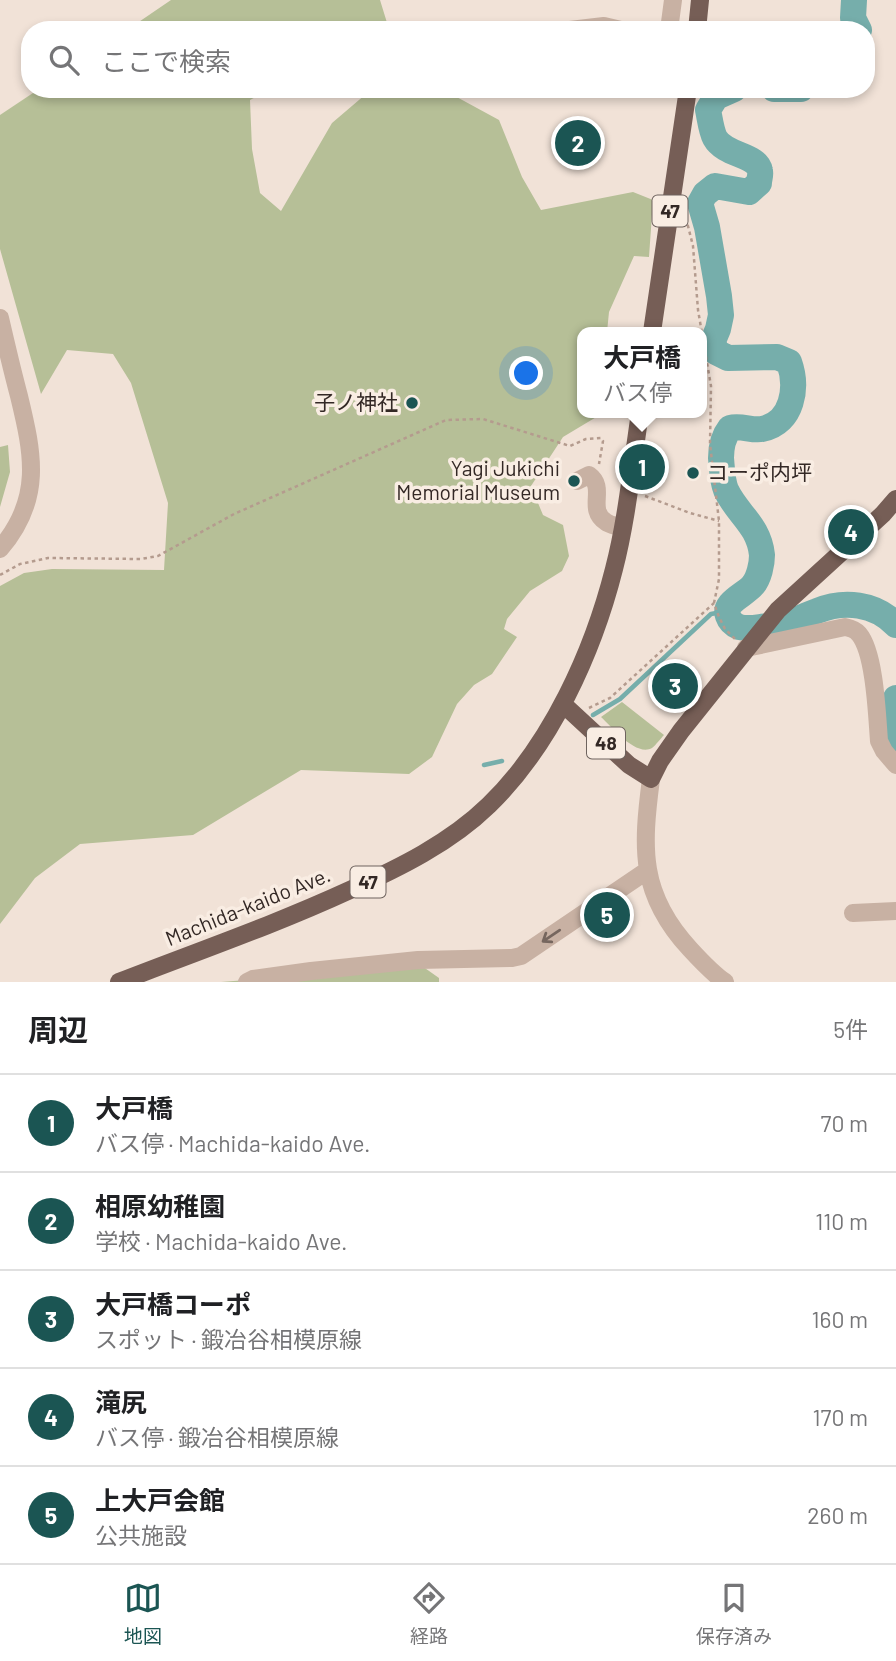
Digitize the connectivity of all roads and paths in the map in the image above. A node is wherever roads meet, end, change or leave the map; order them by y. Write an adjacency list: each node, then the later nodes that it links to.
1 (673, 0): 3 (street)
2 (700, 0): 4 (main road)
3 (670, 21)
4 (698, 21)
5 (687, 98): 8 (main road, 47)
6 (685, 215): 9 (path)
7 (0, 318): 18 (street)
8 (653, 327)
9 (701, 327)
10 (707, 363): 16 (path)
11 (639, 418): 14 (main road, Machida-kaido Ave. / 47)
12 (596, 480): 13 (street); 17 (street); 19 (path)
13 (577, 481)
14 (628, 491): 16 (path); 17 (main road, Machida-kaido Ave. / 47)
15 (896, 499): 21 (main road)
16 (719, 520): 20 (path)
17 (622, 528): 22 (main road, Machida-kaido Ave. / 47)
18 (0, 549)
19 (0, 575)
20 (714, 603): 21 (path); 22 (path)
21 (751, 642): 23 (street); 24 (main road)
22 (569, 710): 24 (main road, 48); 28 (main road, Machida-kaido Ave. / 47)
23 (896, 765)
24 (651, 779): 25 (street)
25 (648, 870): 29 (street, one-way to 29); 30 (street)
26 (896, 911): 27 (street)
27 (853, 913)
28 (118, 982)
29 (247, 982)
30 (725, 982)

